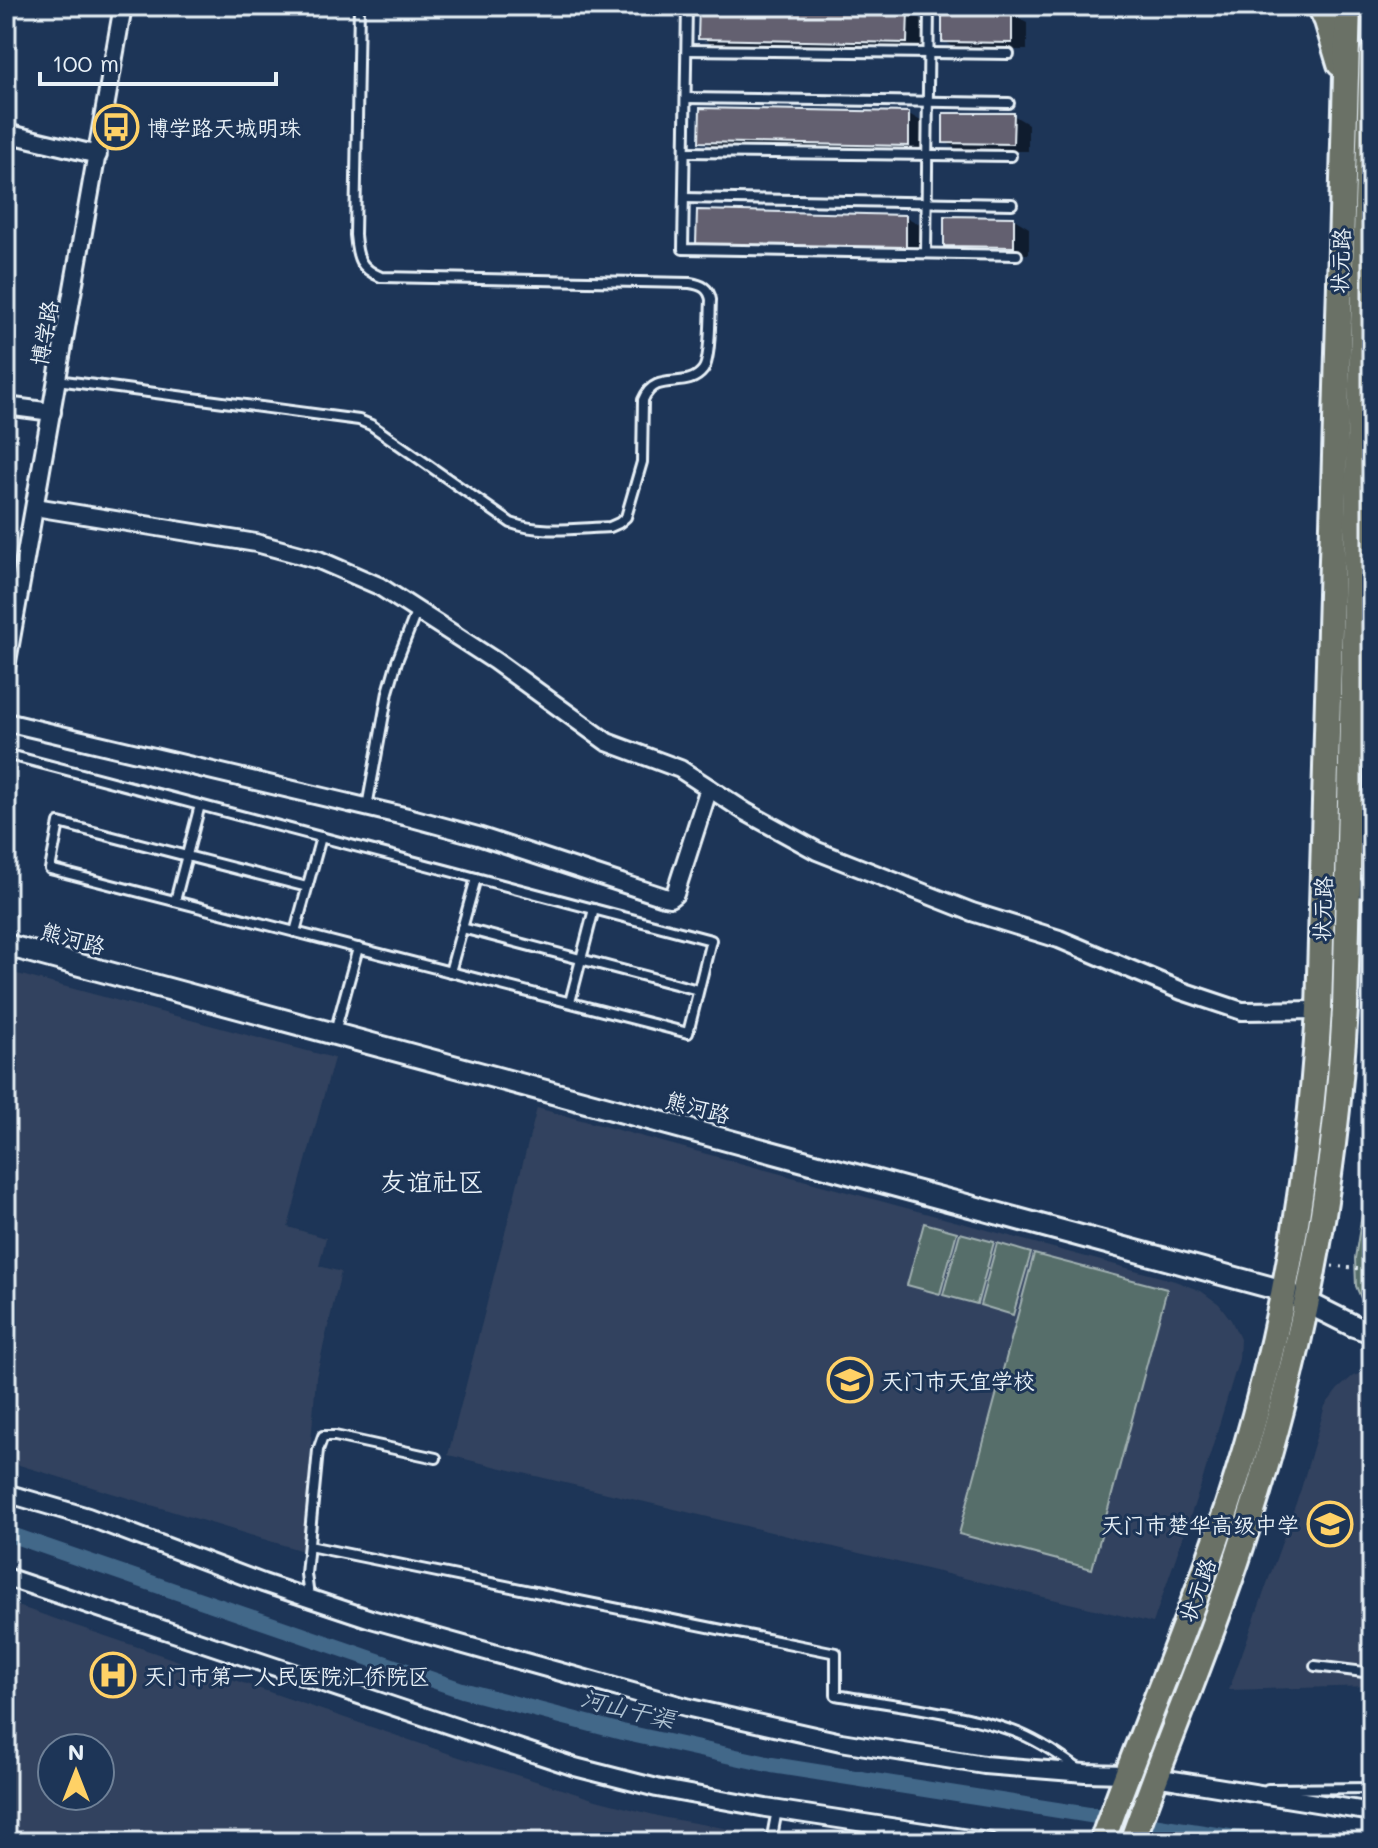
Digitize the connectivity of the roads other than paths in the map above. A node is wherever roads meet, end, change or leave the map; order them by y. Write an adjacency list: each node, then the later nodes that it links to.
1 (123, 6): 18 (street, 博学路)
2 (359, 6): 27 (lane)
3 (687, 6): 7 (lane)
4 (929, 6): 8 (lane)
5 (1320, 6): 11 (main road)
6 (1348, 6): 11 (main road, 状元路)
7 (687, 50): 8 (lane); 13 (lane)
8 (929, 53): 9 (lane); 14 (lane)
9 (1009, 54)
10 (1372, 54): 12 (main road, 状元路)
11 (1345, 80): 54 (main road, 状元路)
12 (1371, 87): 26 (main road, 状元路)
13 (686, 98): 14 (lane); 17 (lane)
14 (928, 102): 15 (lane); 19 (lane)
15 (1009, 103)
16 (6, 133): 18 (street)
17 (685, 152): 19 (lane); 21 (lane)
18 (98, 155): 27 (street, 博学路)
19 (927, 156): 20 (lane); 22 (lane)
20 (1011, 156)
21 (684, 198): 22 (lane); 24 (lane)
22 (926, 203): 23 (lane); 24 (lane)
23 (1012, 204)
24 (926, 253): 25 (lane)
25 (1017, 255)
26 (1368, 299): 30 (main road, 状元路)
27 (57, 380): 29 (street, 博学路)
28 (6, 406): 29 (street)
29 (52, 412): 31 (street, 博学路)
30 (1365, 476): 43 (main road, 状元路)
31 (35, 507): 32 (street); 33 (street, 博学路)
32 (417, 610): 36 (street); 38 (lane)
33 (6, 667)
34 (6, 722): 38 (street)
35 (6, 754): 37 (lane)
36 (709, 788): 38 (street); 54 (street)
37 (200, 805): 39 (lane); 40 (lane)
38 (367, 808)
39 (321, 837): 41 (lane); 42 (lane)
40 (187, 856): 42 (lane); 44 (lane); 44 (lane)
41 (476, 878): 45 (lane); 46 (lane)
42 (307, 887): 47 (lane)
43 (1361, 888): 57 (main road, 状元路)
44 (175, 901): 47 (lane)
45 (594, 909): 50 (lane); 52 (lane)
46 (462, 928): 50 (lane); 51 (lane)
47 (295, 932): 49 (lane)
48 (6, 945): 55 (street, 熊河路)
49 (358, 948): 51 (lane); 55 (lane)
50 (581, 959): 52 (lane); 53 (lane)
51 (450, 972): 53 (lane)
52 (698, 990): 53 (lane)
53 (570, 1002)
54 (1319, 1010): 56 (main road, 状元路)
55 (334, 1034): 56 (street, 熊河路)
56 (1284, 1291): 57 (street, 熊河路); 67 (main road, 状元路)
57 (1307, 1302): 58 (street, 熊河路); 68 (main road, 状元路)
58 (1372, 1332)
59 (436, 1458): 61 (lane)
60 (6, 1493): 63 (street)
61 (309, 1546): 63 (lane); 66 (lane)
62 (6, 1577): 71 (street)
63 (309, 1599): 66 (street)
64 (1315, 1666): 65 (lane)
65 (1372, 1673)
66 (1085, 1773): 67 (street)
67 (1125, 1779): 75 (main road, 状元路)
68 (1153, 1783): 70 (street); 76 (main road, 状元路)
69 (1372, 1788): 70 (lane)
70 (1227, 1789): 72 (street)
71 (777, 1810): 73 (lane); 74 (street)
72 (1372, 1812)
73 (771, 1842)
74 (989, 1842)
75 (1102, 1842)
76 (1132, 1842)

